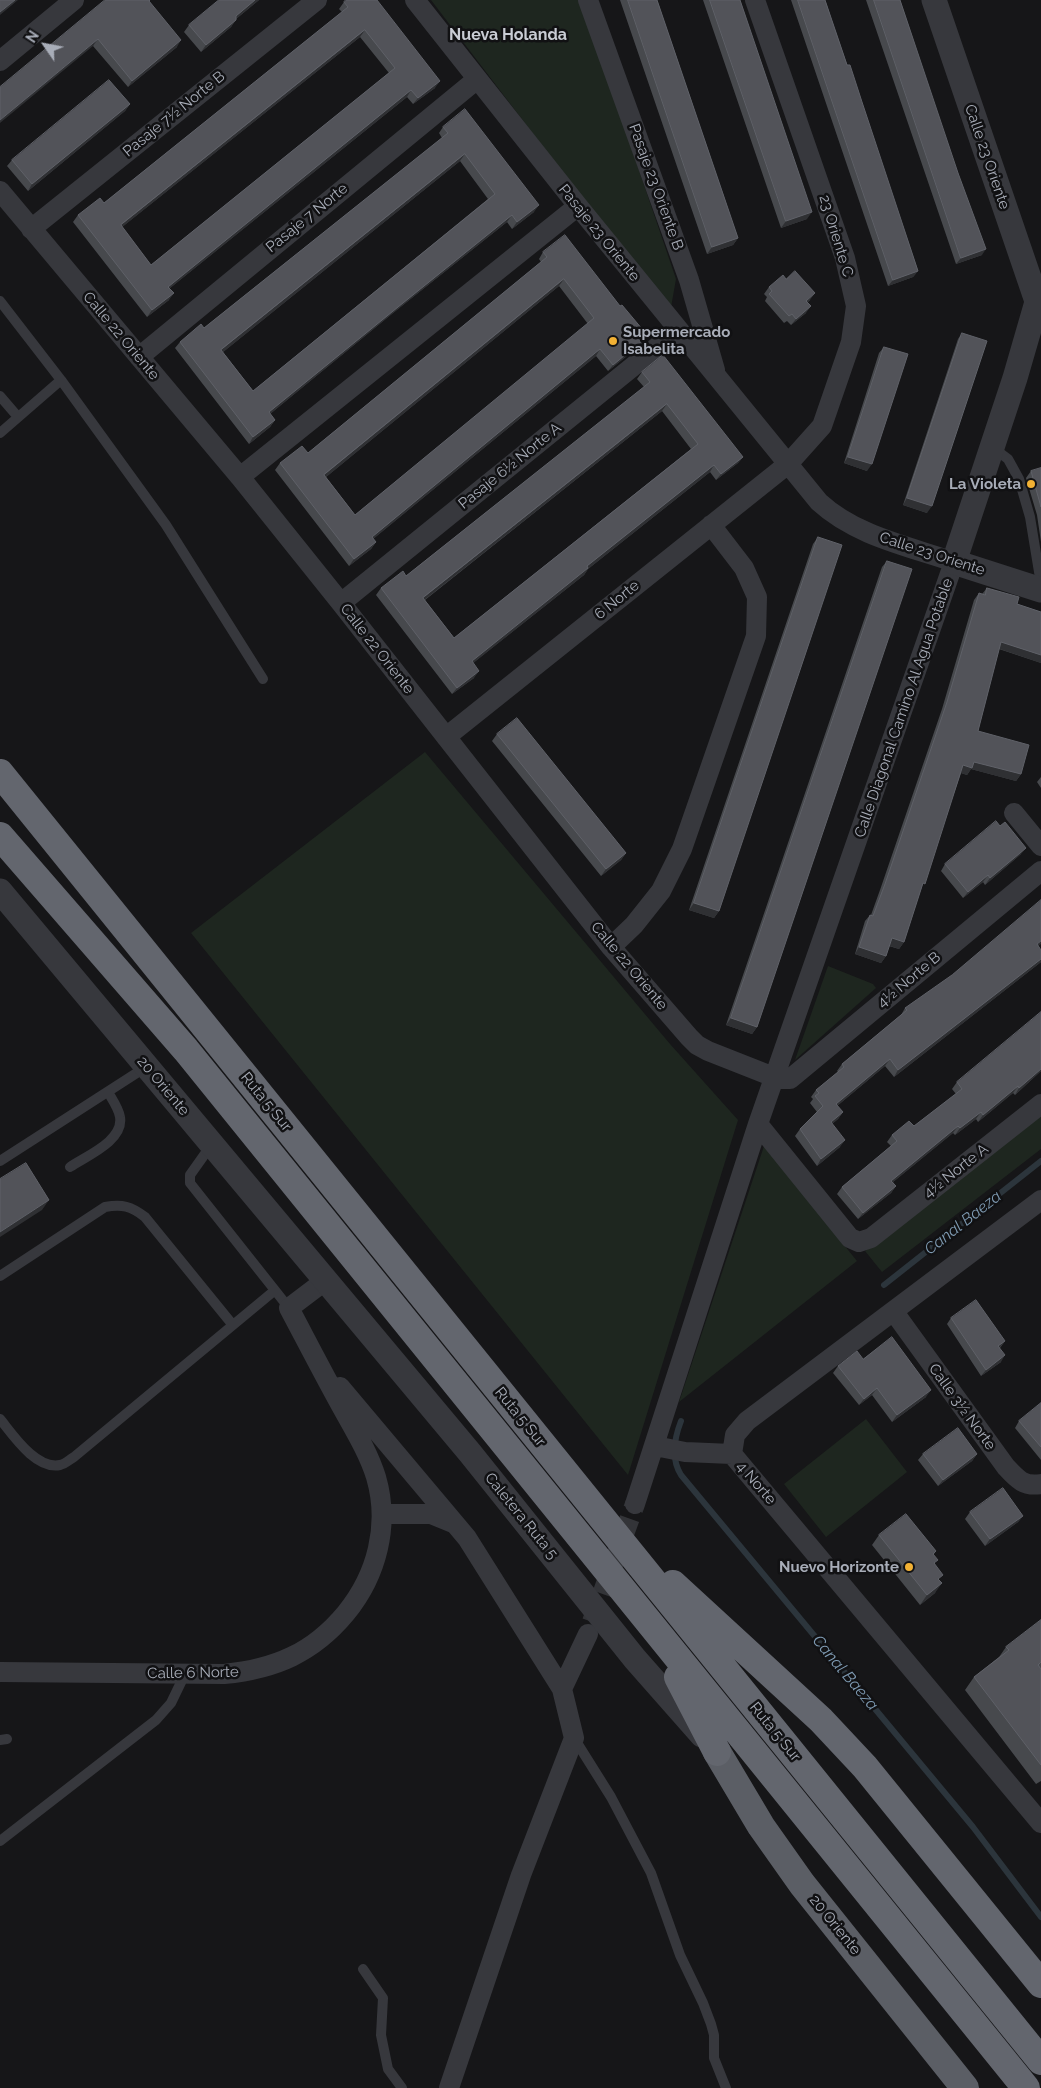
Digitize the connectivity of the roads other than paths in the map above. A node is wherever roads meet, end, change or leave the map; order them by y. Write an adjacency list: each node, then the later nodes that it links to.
1 (74, 0): 7 (street)
2 (317, 0): 11 (street, Pasaje 7½ Norte B)
3 (415, 0): 8 (street, Pasaje 23 Oriente)
4 (588, 0): 17 (street, Pasaje 23 Oriente B)
5 (755, 0): 24 (street, 23 Oriente C)
6 (934, 0): 13 (street, Calle 23 Oriente)
7 (0, 61)
8 (476, 80): 10 (street, Pasaje 23 Oriente); 15 (street, Pasaje 7 Norte)
9 (0, 191): 11 (street, Calle 22 Oriente)
10 (578, 206): 14 (street, Pasaje 23 Oriente); 25 (street)
11 (31, 229): 15 (street, Calle 22 Oriente)
12 (0, 301): 19 (lane)
13 (1040, 301): 18 (street, Calle Diagonal Camino Al Agua Potable)
14 (678, 330): 17 (street, Pasaje 23 Oriente); 30 (street, Pasaje 6½ Norte A)
15 (139, 357): 25 (street, Calle 22 Oriente)
16 (1041, 364): 18 (street)
17 (717, 376): 24 (street, Pasaje 23 Oriente)
18 (1015, 378): 23 (street, Calle Diagonal Camino Al Agua Potable)
19 (61, 380): 21 (lane); 31 (lane)
20 (0, 396): 21 (lane)
21 (18, 417): 22 (lane)
22 (0, 433)
23 (992, 446): 27 (street, Calle Diagonal Camino Al Agua Potable); 28 (lane)
24 (788, 464): 26 (street, 6 Norte); 27 (street, Calle 23 Oriente)
25 (240, 477): 30 (street, Calle 22 Oriente)
26 (711, 525): 32 (street, 6 Norte); 39 (street)
27 (954, 562): 29 (street, Calle 23 Oriente); 41 (street, Calle Diagonal Camino Al Agua Potable)
28 (1041, 584)
29 (1041, 590)
30 (342, 602): 32 (street, Calle 22 Oriente)
31 (263, 679)
32 (446, 737): 39 (street, Calle 22 Oriente)
33 (0, 773): 61 (highway, Ruta 5 Sur)
34 (1014, 813): 36 (street)
35 (0, 836): 64 (highway, Ruta 5 Sur)
36 (1041, 846)
37 (1041, 871): 41 (street, 4½ Norte B)
38 (0, 891): 40 (street, 20 Oriente)
39 (611, 947): 41 (street, Calle 22 Oriente)
40 (146, 1066): 42 (lane); 45 (street, 20 Oriente)
41 (774, 1078): 44 (street, Calle Diagonal Camino Al Agua Potable)
42 (108, 1092): 46 (lane); 47 (lane)
43 (1041, 1104): 44 (street, 4½ Norte A)
44 (758, 1124): 57 (street, Calle Diagonal Camino Al Agua Potable)
45 (212, 1144): 50 (street, 20 Oriente); 51 (lane)
46 (0, 1161)
47 (70, 1167)
48 (1041, 1200): 53 (street, 4 Norte)
49 (0, 1276): 54 (lane)
50 (326, 1280): 52 (street); 70 (street, Caletera Ruta 5)
51 (274, 1290): 52 (lane); 54 (lane)
52 (289, 1308): 55 (street, Calle 6 Norte)
53 (894, 1312): 58 (street, 4 Norte); 59 (street, Calle 3½ Norte)
54 (232, 1324): 56 (lane)
55 (314, 1356): 62 (street, Calle 6 Norte); 63 (street)
56 (0, 1419)
57 (668, 1449): 58 (street); 60 (street, Calle Diagonal Camino Al Agua Potable)
58 (732, 1454): 71 (street, 4 Norte)
59 (1041, 1484)
60 (635, 1504)
61 (593, 1507): 74 (highway); 75 (highway, Ruta 5 Sur)
62 (382, 1514): 63 (street); 67 (street, Calle 6 Norte)
63 (455, 1524): 68 (street)
64 (635, 1605): 70 (highway); 80 (highway, Ruta 5 Sur)
65 (588, 1634): 68 (street)
66 (0, 1672): 67 (street, Calle 6 Norte)
67 (185, 1674): 72 (lane)
68 (562, 1689): 69 (street)
69 (574, 1738): 77 (street); 78 (lane)
70 (717, 1752): 79 (highway, 20 Oriente)
71 (1041, 1823)
72 (0, 1841)
73 (364, 1969): 76 (lane)
74 (1041, 1984)
75 (1041, 2061)
76 (402, 2088)
77 (449, 2088)
78 (726, 2088)
79 (965, 2088)
80 (1026, 2088)

